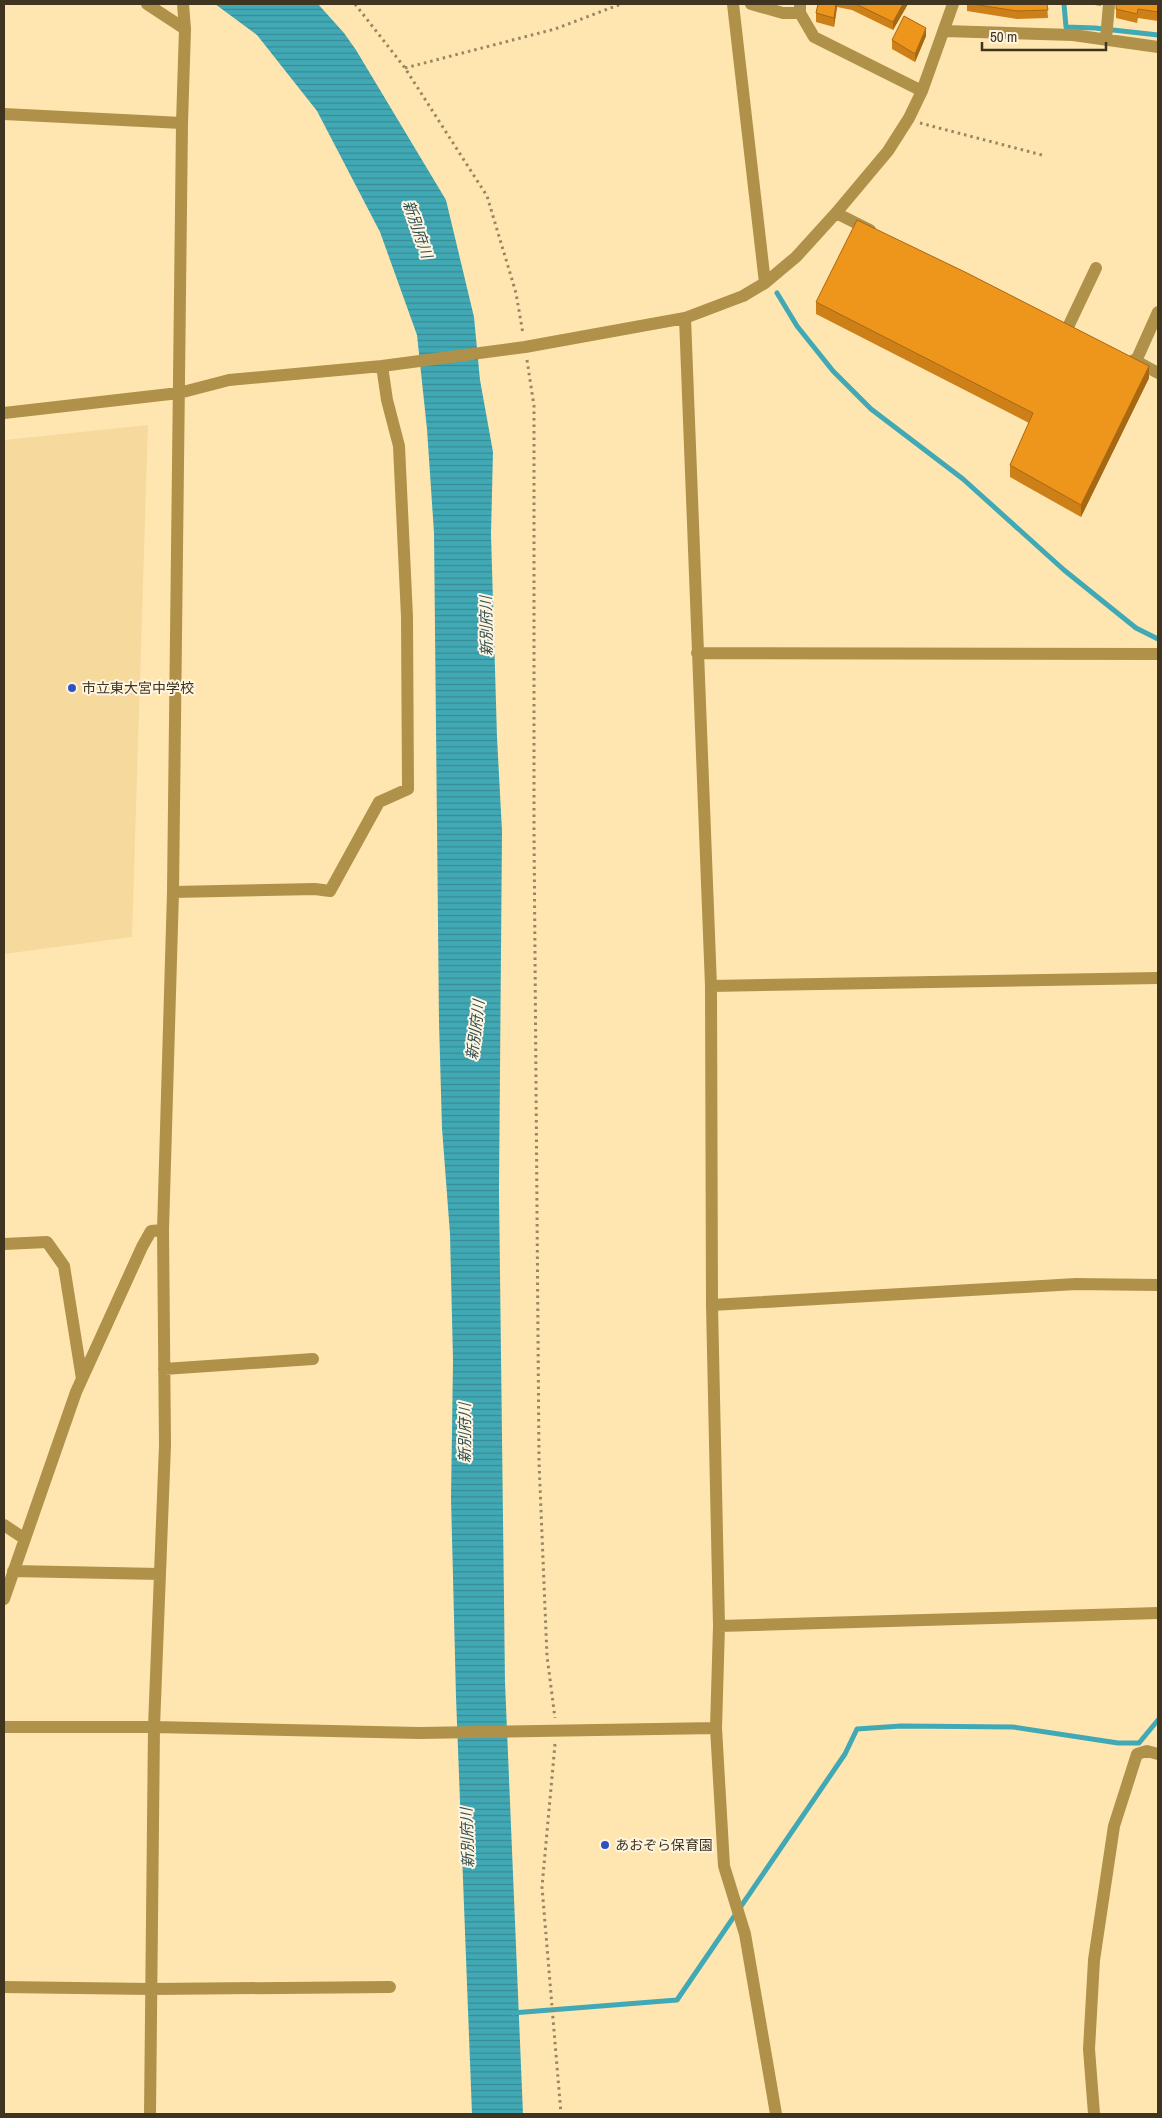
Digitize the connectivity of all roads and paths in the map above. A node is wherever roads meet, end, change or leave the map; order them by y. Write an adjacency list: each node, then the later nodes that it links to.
1 (147, 4): 10 (street)
2 (355, 4): 14 (path)
3 (621, 4): 14 (path)
4 (733, 4): 23 (street)
5 (751, 4): 9 (street)
6 (953, 4): 11 (street)
7 (1109, 4): 12 (street)
8 (183, 7): 10 (street)
9 (800, 9): 15 (street)
10 (185, 29): 18 (street)
11 (944, 30): 12 (street); 15 (street)
12 (1106, 38): 13 (street)
13 (1158, 47)
14 (405, 68): 27 (path)
15 (922, 90): 17 (street)
16 (4, 114): 18 (street)
17 (908, 120): 19 (path); 20 (street)
18 (182, 123): 32 (street)
19 (1042, 155)
20 (836, 213): 21 (street); 23 (street)
21 (881, 235)
22 (1096, 268): 26 (street)
23 (765, 282): 25 (street)
24 (1158, 312): 29 (street)
25 (685, 318): 27 (street); 34 (street)
26 (1068, 327)
27 (525, 347): 30 (street); 56 (path)
28 (1119, 353): 29 (street)
29 (1136, 362): 31 (street)
30 (386, 365): 32 (street); 36 (street)
31 (1158, 373)
32 (179, 393): 33 (street); 36 (street)
33 (4, 413)
34 (697, 653): 35 (street); 38 (street)
35 (1158, 654)
36 (173, 892): 39 (street)
37 (1158, 978): 38 (street)
38 (711, 986): 42 (street)
39 (162, 1230): 44 (street); 45 (street)
40 (4, 1244): 45 (street)
41 (1158, 1285): 42 (street)
42 (712, 1305): 52 (street)
43 (313, 1359): 44 (street)
44 (164, 1369): 49 (street)
45 (82, 1379): 47 (street)
46 (4, 1524): 47 (street)
47 (24, 1539): 48 (street)
48 (14, 1571): 49 (street); 50 (street)
49 (160, 1574): 54 (street)
50 (4, 1599)
51 (1158, 1613): 52 (street)
52 (719, 1626): 55 (street)
53 (4, 1727): 54 (street)
54 (154, 1727): 56 (street); 60 (street)
55 (716, 1728): 56 (street); 63 (street)
56 (550, 1730): 62 (path)
57 (1158, 1754): 64 (street)
58 (4, 1987): 60 (street)
59 (390, 1987): 60 (street)
60 (151, 1989): 61 (street)
61 (150, 2114)
62 (561, 2114)
63 (776, 2114)
64 (1094, 2114)

